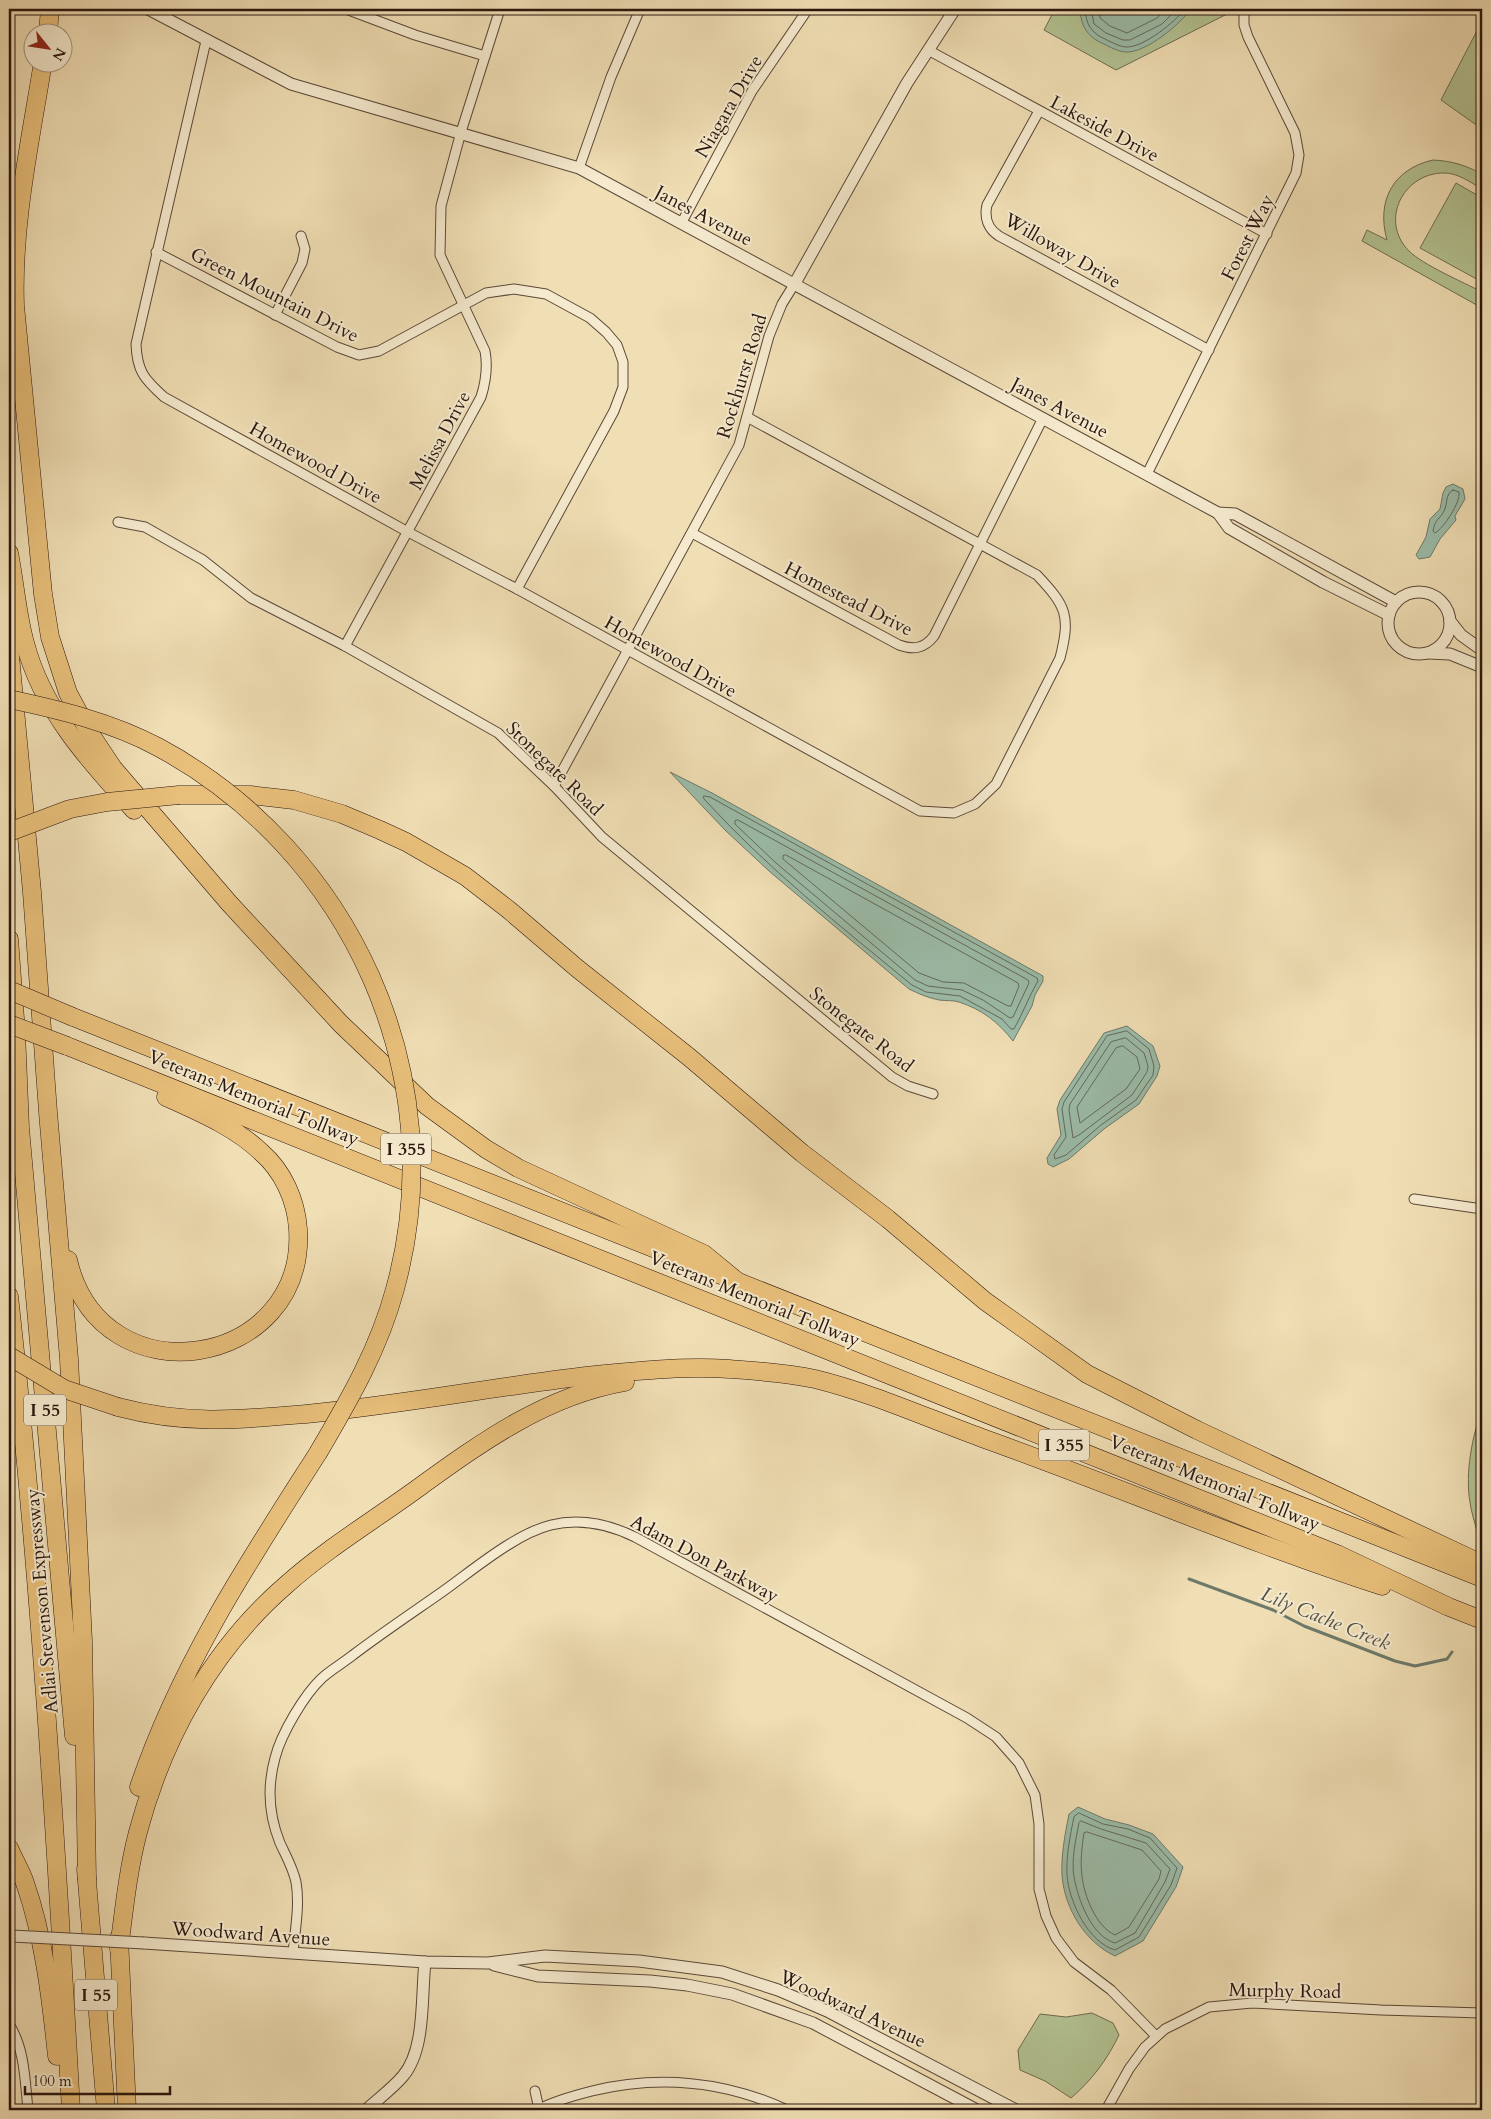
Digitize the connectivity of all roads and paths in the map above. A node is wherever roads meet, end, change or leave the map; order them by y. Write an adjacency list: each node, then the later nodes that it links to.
1 (50, 9): 9 (highway)
2 (148, 9): 10 (street, Janes Avenue)
3 (346, 9): 12 (street)
4 (500, 9): 12 (street, Melissa Drive)
5 (640, 9): 16 (street)
6 (808, 9): 17 (street, Niagara Drive)
7 (955, 9): 11 (street, Rockhurst Road)
8 (1244, 9): 18 (street, Forest Way)
9 (49, 22)
10 (206, 41): 15 (street, Janes Avenue); 20 (street, Homewood Drive)
11 (928, 50): 14 (street, Lakeside Drive); 21 (street, Rockhurst Road)
12 (485, 56): 15 (street, Melissa Drive)
13 (41, 72): 47 (highway)
14 (1039, 111): 18 (street, Lakeside Drive); 24 (street, Willoway Drive)
15 (461, 132): 16 (street, Janes Avenue); 22 (street, Melissa Drive)
16 (579, 168): 17 (street, Janes Avenue)
17 (682, 222): 21 (street, Janes Avenue)
18 (1267, 234): 24 (street, Forest Way)
19 (301, 236): 23 (street)
20 (156, 252): 23 (street, Green Mountain Drive); 30 (street, Homewood Drive)
21 (794, 283): 25 (street, Rockhurst Road); 26 (street, Janes Avenue)
22 (463, 306): 23 (street, Green Mountain Drive); 30 (street, Melissa Drive); 34 (street, Green Mountain Drive)
23 (274, 315)
24 (1208, 350): 27 (street, Forest Way)
25 (747, 417): 31 (street, Rockhurst Road); 32 (street, Homewood Drive)
26 (1043, 418): 27 (street, Janes Avenue); 32 (street, Homestead Drive)
27 (1147, 474): 28 (street, Janes Avenue)
28 (1218, 513): 35 (street, Janes Avenue); 36 (street, Janes Avenue)
29 (118, 522): 39 (street, Stonegate Road)
30 (408, 532): 34 (street, Homewood Drive); 39 (street, Melissa Drive)
31 (692, 533): 32 (street, Homestead Drive); 41 (street, Rockhurst Road)
32 (980, 544): 41 (street, Homewood Drive)
33 (9, 553): 47 (highway)
34 (517, 589): 41 (street, Homewood Drive)
35 (1396, 602): 36 (street); 37 (street)
36 (1389, 615): 42 (street)
37 (1450, 621): 40 (street); 42 (street)
38 (9, 645): 53 (highway)
39 (345, 646): 45 (street, Stonegate Road)
40 (1482, 650)
41 (628, 651): 45 (street, Rockhurst Road)
42 (1428, 653): 43 (street)
43 (1482, 667)
44 (9, 699): 67 (highway, bridge)
45 (554, 786): 52 (street, Stonegate Road)
46 (9, 832): 60 (highway, bridge)
47 (229, 903): 56 (highway)
48 (9, 939): 65 (highway, Adlai Stevenson Expressway / I 55)
49 (9, 990): 56 (highway, Veterans Memorial Tollway / I 355, bridge)
50 (9, 1024): 51 (highway, Veterans Memorial Tollway / I 355, bridge)
51 (73, 1048): 53 (highway); 62 (highway, Veterans Memorial Tollway / I 355)
52 (933, 1094)
53 (48, 1112): 65 (highway)
54 (1414, 1199): 55 (street)
55 (1482, 1209)
56 (738, 1282): 61 (highway, Veterans Memorial Tollway / I 355)
57 (9, 1296): 77 (highway, Adlai Stevenson Expressway / I 55)
58 (9, 1356): 59 (highway, bridge)
59 (705, 1368): 62 (highway); 67 (highway)
60 (1482, 1564)
61 (1482, 1578)
62 (1450, 1607): 63 (highway, Veterans Memorial Tollway / I 355)
63 (1482, 1620)
64 (9, 1848): 76 (highway)
65 (87, 1879): 78 (highway, Adlai Stevenson Expressway / I 55)
66 (10, 1935): 68 (street, Woodward Avenue, bridge)
67 (119, 1949): 79 (highway)
68 (293, 1953): 69 (street, Woodward Avenue); 73 (street, Adam Don Parkway)
69 (425, 1962): 70 (street, Woodward Avenue); 80 (street)
70 (488, 1964): 83 (street, Woodward Avenue); 84 (street, Woodward Avenue)
71 (1482, 2013): 73 (street, Murphy Road)
72 (9, 2024): 75 (street)
73 (1156, 2036): 85 (street, Murphy Road)
74 (535, 2091): 81 (street)
75 (28, 2110)
76 (64, 2110)
77 (71, 2110)
78 (106, 2110)
79 (127, 2110)
80 (366, 2110)
81 (538, 2110): 82 (street)
82 (787, 2110)
83 (977, 2110)
84 (1016, 2110)
85 (1106, 2110)

